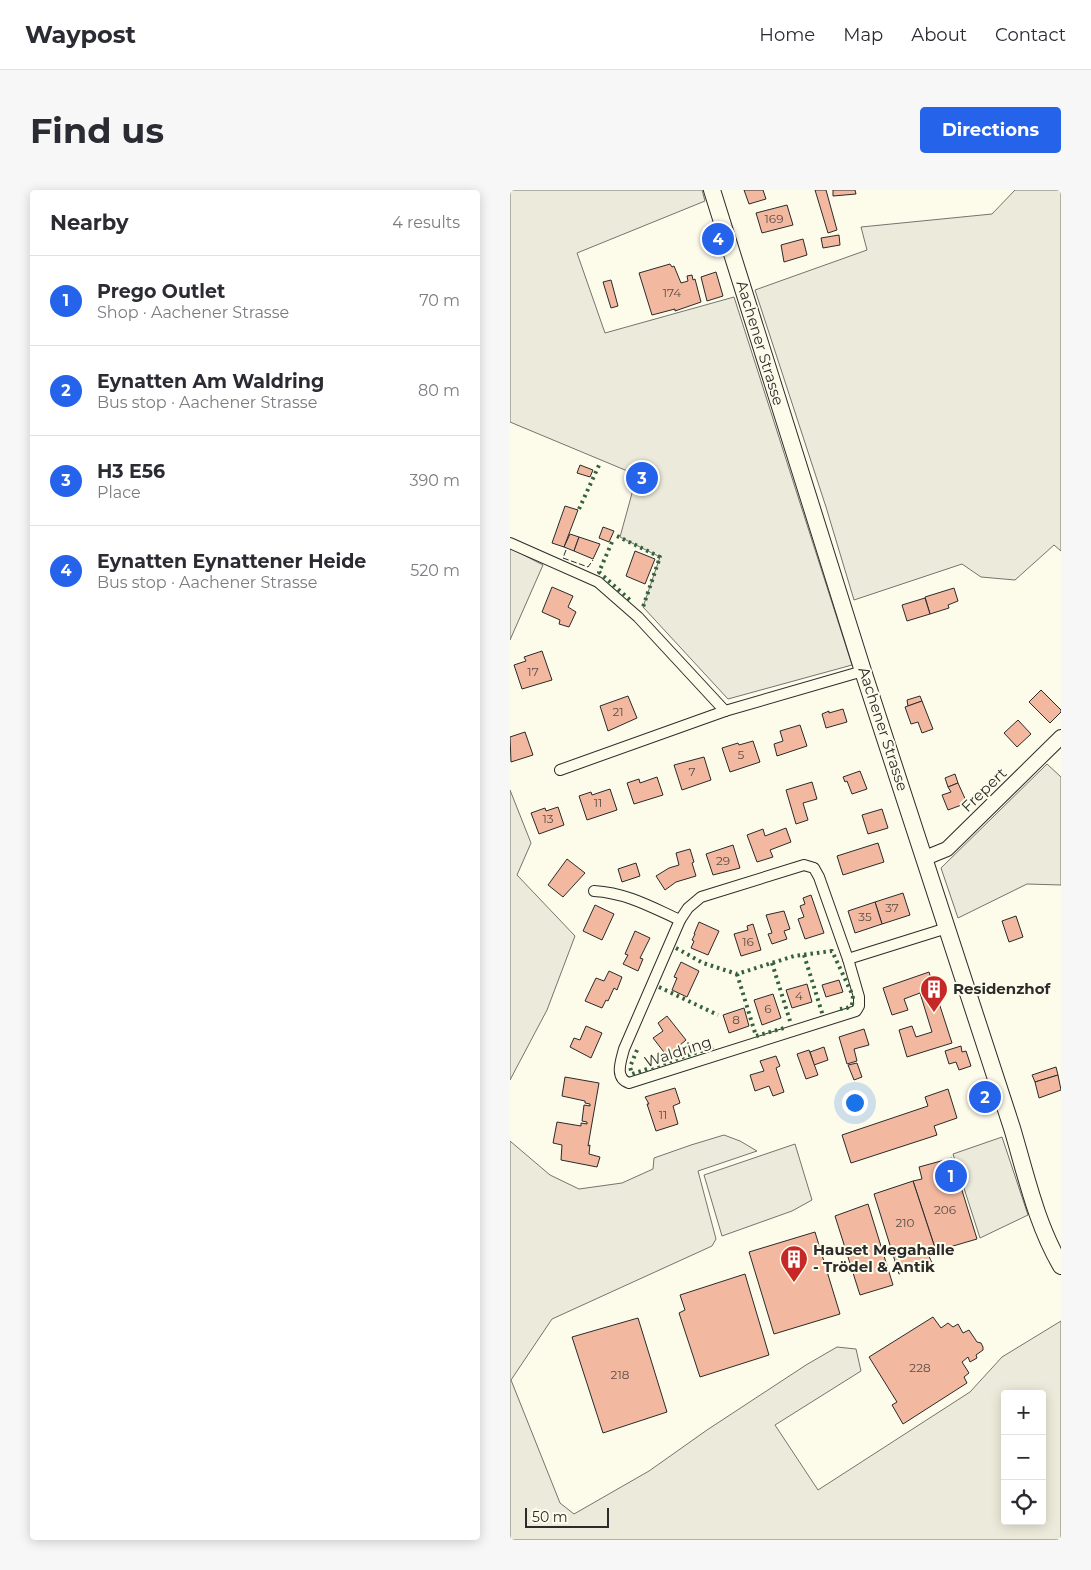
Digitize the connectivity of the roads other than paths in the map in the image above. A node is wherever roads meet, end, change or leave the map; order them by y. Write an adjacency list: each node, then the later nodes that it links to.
1 (712, 190): 3 (main road, Aachener Strasse)
2 (510, 543): 4 (street)
3 (863, 672): 4 (street); 7 (main road, Aachener Strasse)
4 (725, 710): 6 (street)
5 (1061, 737): 7 (street, Frepert)
6 (560, 770)
7 (925, 858): 10 (main road, Aachener Strasse)
8 (594, 891): 9 (street)
9 (680, 920): 11 (street, Waldring); 11 (street, Waldring)
10 (947, 928): 11 (street); 12 (main road, Aachener Strasse)
11 (848, 959)
12 (1061, 1266)

